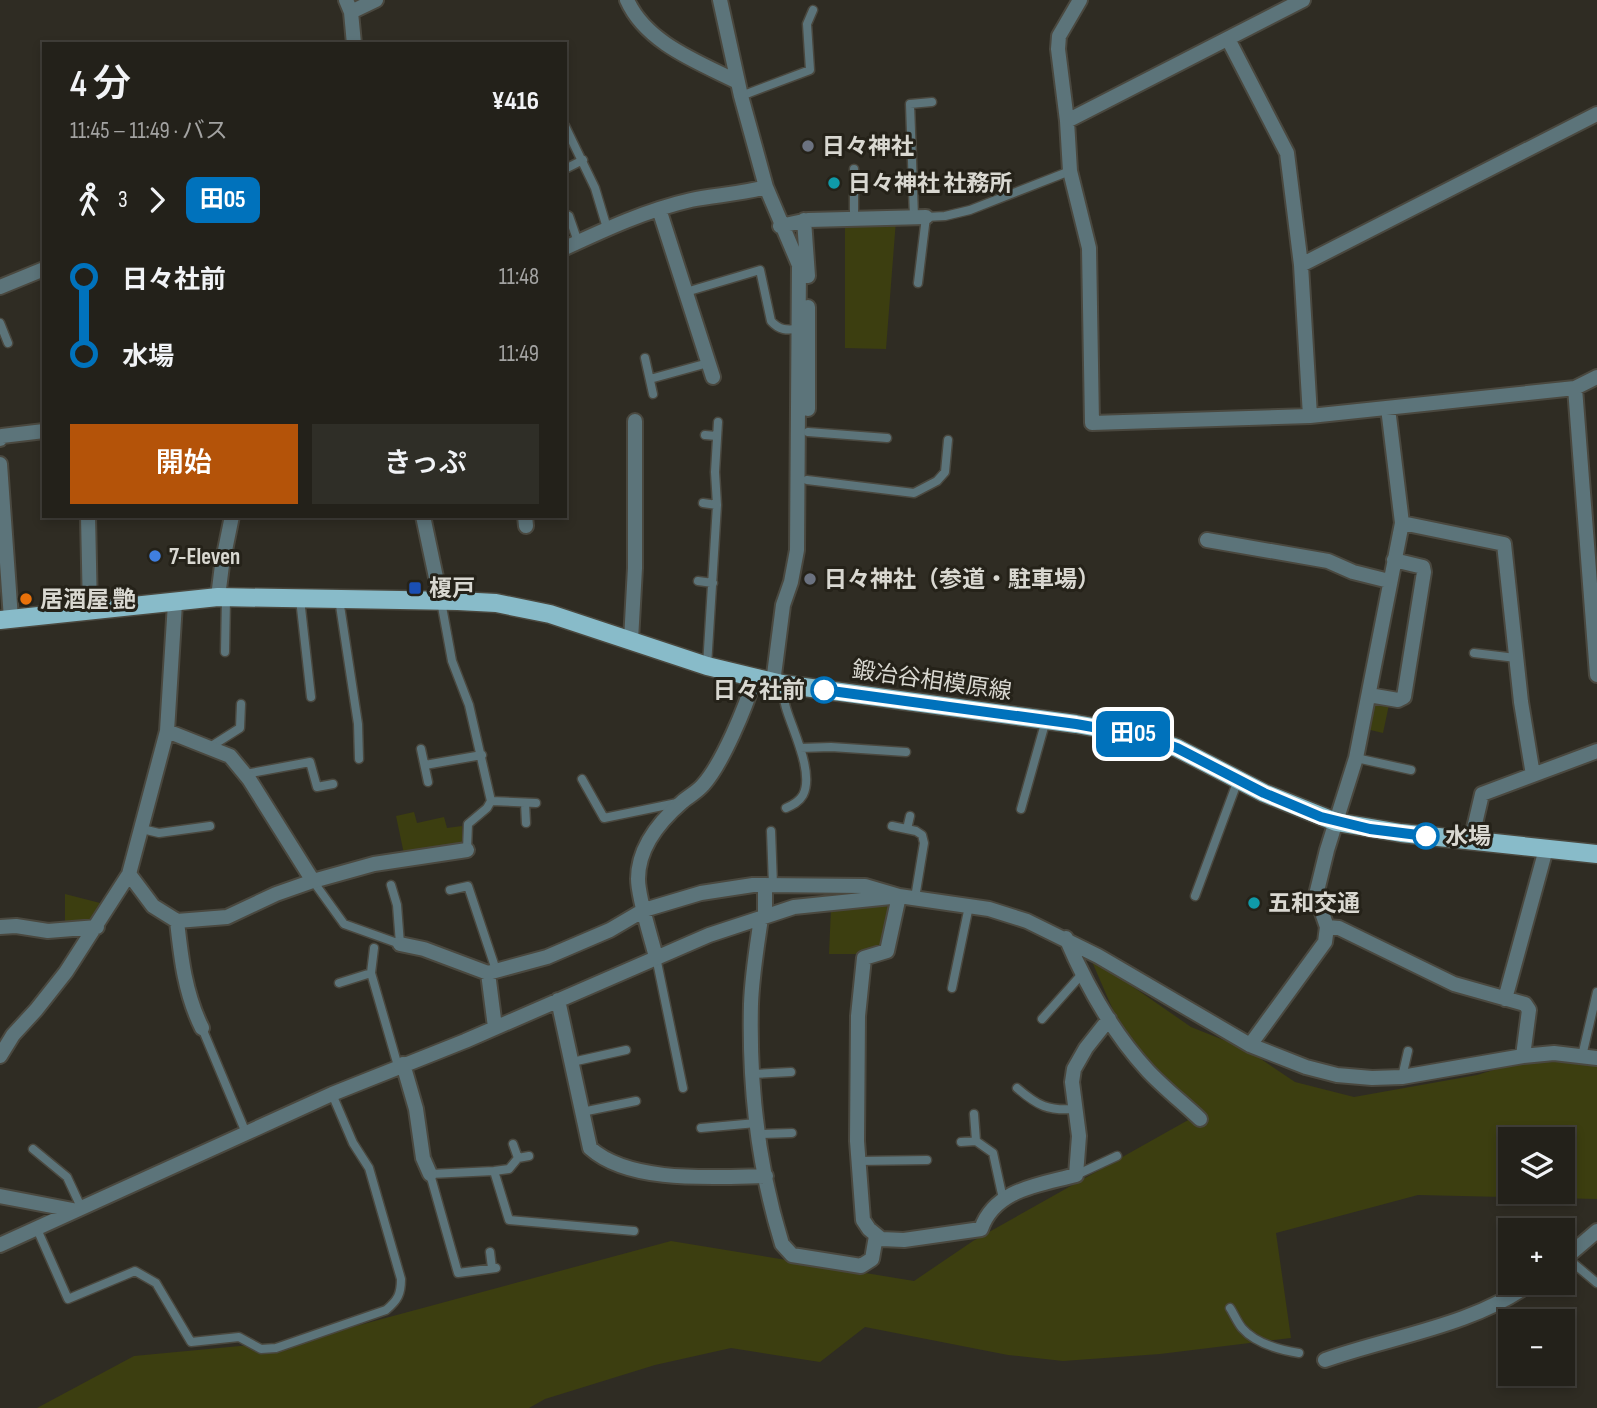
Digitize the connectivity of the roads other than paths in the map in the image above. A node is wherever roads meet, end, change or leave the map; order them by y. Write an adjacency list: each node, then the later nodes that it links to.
1 (376, 0): 6 (street)
2 (626, 0): 10 (street)
3 (720, 0): 10 (street)
4 (1080, 0): 13 (street)
5 (1303, 0): 8 (street)
6 (348, 6): 9 (street)
7 (813, 10): 10 (lane)
8 (1228, 39): 13 (street); 29 (street)
9 (354, 42)
10 (739, 89): 19 (street)
11 (932, 102): 22 (lane)
12 (1597, 114): 29 (street)
13 (1067, 121): 18 (street)
14 (567, 130): 15 (lane)
15 (583, 160): 16 (lane); 26 (lane)
16 (567, 168)
17 (854, 169): 23 (lane)
18 (1070, 171): 22 (lane); 44 (street)
19 (766, 187): 20 (street); 25 (street)
20 (659, 209): 26 (street); 33 (street)
21 (567, 215): 27 (lane)
22 (920, 217): 23 (street); 31 (lane)
23 (855, 218): 24 (street)
24 (804, 220): 25 (street); 28 (street)
25 (780, 226): 28 (street)
26 (607, 228): 27 (street)
27 (572, 245)
28 (801, 253): 35 (street)
29 (1301, 265): 44 (street)
30 (42, 270): 32 (street)
31 (918, 283)
32 (0, 287)
33 (686, 292): 35 (lane); 38 (street)
34 (1, 328): 36 (lane)
35 (804, 329): 48 (street)
36 (8, 343)
37 (645, 358): 40 (lane)
38 (710, 370): 40 (lane)
39 (1597, 377): 41 (street)
40 (650, 379): 42 (lane)
41 (1575, 388): 43 (street); 79 (street)
42 (653, 394)
43 (1388, 408): 44 (street); 61 (street)
44 (1310, 416)
45 (635, 421): 74 (street)
46 (718, 422): 50 (lane)
47 (42, 431): 52 (street)
48 (803, 432): 51 (lane); 55 (street)
49 (705, 435): 50 (lane)
50 (717, 436): 57 (lane)
51 (887, 438)
52 (0, 439)
53 (948, 440): 55 (lane)
54 (0, 464): 73 (street)
55 (802, 480): 81 (street)
56 (703, 503): 57 (lane)
57 (717, 505): 66 (lane)
58 (88, 518): 72 (street)
59 (232, 518): 67 (street)
60 (423, 518): 70 (street)
61 (1402, 523): 63 (street); 77 (street)
62 (1207, 540): 65 (street)
63 (1394, 560): 65 (street); 82 (street)
64 (698, 581): 66 (lane)
65 (1389, 581): 82 (street)
66 (713, 583): 78 (lane)
67 (222, 598): 68 (main road, 鍛冶谷相模原線); 71 (main road, 鍛冶谷相模原線); 75 (lane)
68 (300, 599): 69 (main road, 鍛冶谷相模原線); 83 (lane)
69 (339, 599): 70 (main road, 鍛冶谷相模原線); 94 (lane)
70 (441, 601): 74 (main road, 鍛冶谷相模原線); 92 (lane)
71 (175, 603): 72 (main road, 鍛冶谷相模原線); 86 (street)
72 (90, 611): 73 (main road, 鍛冶谷相模原線)
73 (6, 620)
74 (631, 640): 78 (main road, 鍛冶谷相模原線)
75 (225, 652)
76 (1474, 653): 77 (lane)
77 (1516, 658): 98 (street)
78 (707, 666): 80 (main road, 鍛冶谷相模原線)
79 (1597, 675)
80 (754, 679): 81 (main road, 鍛冶谷相模原線); 104 (street)
81 (778, 684): 85 (main road, 鍛冶谷相模原線); 88 (lane)
82 (1369, 695): 93 (street)
83 (311, 697)
84 (241, 704): 87 (lane)
85 (1046, 720): 100 (main road, 鍛冶谷相模原線); 108 (lane)
86 (167, 731): 87 (street); 114 (street)
87 (210, 747): 97 (street)
88 (800, 748): 91 (lane); 107 (lane)
89 (421, 749): 95 (lane)
90 (1597, 751): 98 (street)
91 (906, 752)
92 (482, 755): 95 (lane); 103 (lane)
93 (1356, 758): 96 (lane); 111 (street)
94 (359, 759)
95 (425, 765): 101 (lane)
96 (1411, 770)
97 (245, 774): 102 (lane); 122 (street)
98 (1533, 775): 117 (street)
99 (582, 779): 104 (lane)
100 (1238, 779): 111 (main road, 鍛冶谷相模原線); 126 (lane)
101 (428, 782)
102 (333, 784)
103 (491, 801): 105 (lane); 118 (lane)
104 (682, 802): 130 (street)
105 (525, 803): 106 (lane); 110 (lane)
106 (536, 803)
107 (786, 808)
108 (1021, 809)
109 (910, 816): 115 (lane)
110 (526, 822)
111 (1336, 822): 117 (main road, 鍛冶谷相模原線); 135 (street)
112 (210, 826): 114 (lane)
113 (892, 826): 115 (lane)
114 (142, 829): 121 (street)
115 (907, 829): 128 (lane)
116 (771, 831): 124 (lane)
117 (1471, 841): 119 (main road, 鍛冶谷相模原線)
118 (467, 849): 122 (street)
119 (1546, 849): 120 (main road, 鍛冶谷相模原線); 146 (street)
120 (1597, 854)
121 (129, 874): 132 (street); 134 (street)
122 (313, 881): 132 (street); 137 (lane)
123 (391, 885): 137 (lane)
124 (769, 885): 127 (street); 130 (street); 131 (street)
125 (450, 890): 140 (lane)
126 (1195, 895)
127 (899, 896): 128 (street); 131 (street); 186 (street)
128 (915, 898): 129 (street)
129 (969, 905): 136 (street); 144 (lane)
130 (645, 910): 139 (street); 140 (street)
131 (763, 917): 139 (street); 164 (street)
132 (177, 921): 151 (street)
133 (0, 927): 134 (street)
134 (97, 927): 152 (street)
135 (1326, 928): 146 (street); 154 (street)
136 (1066, 938): 142 (street); 154 (street)
137 (400, 944): 140 (street)
138 (374, 948): 141 (lane)
139 (656, 957): 147 (street); 166 (lane)
140 (492, 972): 150 (street)
141 (371, 973): 143 (lane); 162 (lane)
142 (1082, 974): 148 (lane); 149 (street)
143 (340, 983)
144 (952, 988)
145 (1597, 992): 159 (lane)
146 (1505, 999): 158 (street)
147 (558, 1000): 150 (street); 161 (street)
148 (1042, 1019)
149 (1109, 1019): 170 (street); 173 (street)
150 (495, 1027): 162 (street)
151 (202, 1028): 176 (lane)
152 (13, 1035): 153 (street); 157 (street)
153 (0, 1044)
154 (1250, 1045): 165 (street)
155 (626, 1050): 161 (lane)
156 (1408, 1051): 165 (lane)
157 (0, 1056)
158 (1523, 1056): 159 (street); 165 (street)
159 (1581, 1056): 160 (street)
160 (1597, 1058)
161 (572, 1062): 171 (street)
162 (401, 1065): 168 (street); 188 (street)
163 (792, 1072): 164 (lane)
164 (752, 1074): 175 (street)
165 (1402, 1077)
166 (683, 1088)
167 (1017, 1088): 170 (lane)
168 (332, 1094): 176 (street); 194 (lane)
169 (636, 1101): 171 (lane)
170 (1075, 1109): 189 (street)
171 (582, 1112): 190 (street)
172 (974, 1114): 178 (lane)
173 (1200, 1119)
174 (701, 1128): 175 (lane)
175 (757, 1128): 177 (lane); 190 (street)
176 (246, 1133): 193 (street)
177 (792, 1133)
178 (976, 1141): 179 (lane); 192 (lane)
179 (961, 1142)
180 (513, 1144): 184 (lane)
181 (33, 1149): 193 (lane)
182 (529, 1156): 184 (lane)
183 (1117, 1156): 189 (lane)
184 (518, 1158): 187 (lane)
185 (927, 1160): 186 (lane)
186 (858, 1161): 197 (street)
187 (494, 1171): 188 (lane); 195 (lane)
188 (430, 1174): 200 (lane)
189 (1076, 1175): 192 (street)
190 (766, 1176): 197 (street)
191 (0, 1196): 193 (street)
192 (1003, 1199): 197 (street)
193 (77, 1208): 194 (street)
194 (37, 1228): 198 (street)
195 (634, 1231)
196 (1597, 1231): 199 (street)
197 (876, 1236)
198 (0, 1245)
199 (1575, 1249)
200 (490, 1252)
201 (1575, 1266): 202 (lane)
202 (1597, 1283)
203 (1514, 1295): 206 (street)
204 (1230, 1308): 205 (lane)
205 (1299, 1353)
206 (1325, 1360)

